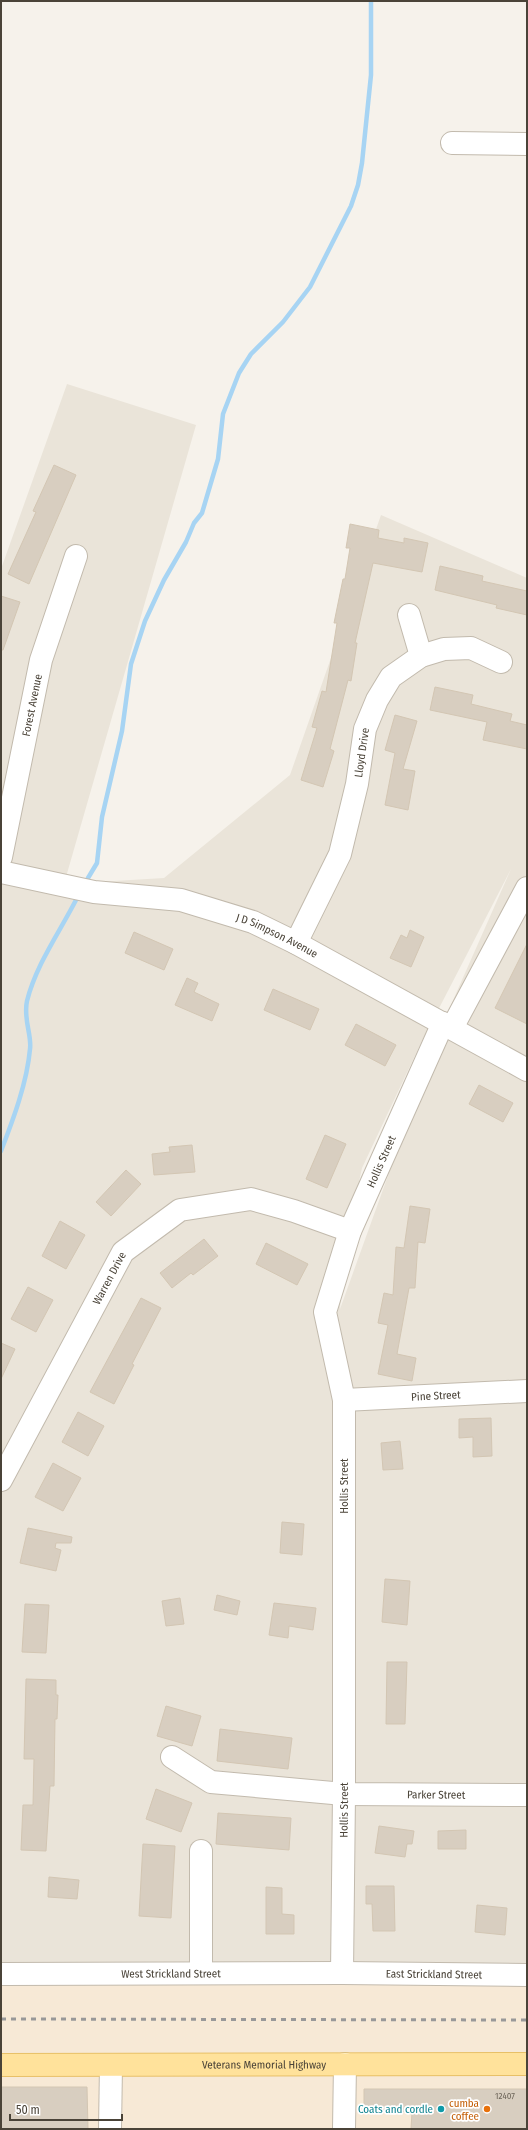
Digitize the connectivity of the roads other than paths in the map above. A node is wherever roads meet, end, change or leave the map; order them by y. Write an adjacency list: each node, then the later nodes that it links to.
1 (452, 143): 2 (street)
2 (527, 144)
3 (76, 556): 7 (street, Forest Avenue)
4 (409, 615): 5 (street)
5 (421, 656): 6 (street, Lloyd Drive); 10 (street, Lloyd Drive)
6 (501, 662)
7 (1, 858)
8 (1, 872): 10 (street, J D Simpson Avenue)
9 (527, 888): 11 (street, Hollis Street)
10 (296, 943): 11 (street, J D Simpson Avenue)
11 (448, 1026): 12 (street, J D Simpson Avenue); 13 (street, Hollis Street)
12 (527, 1070)
13 (350, 1231): 15 (street, Hollis Street); 16 (street, Warren Drive)
14 (527, 1391): 15 (street, Pine Street)
15 (344, 1400): 18 (street, Hollis Street)
16 (1, 1480)
17 (172, 1757): 18 (street, Parker Street)
18 (344, 1794): 19 (street, Parker Street); 22 (street, Hollis Street)
19 (527, 1795)
20 (201, 1851): 21 (street)
21 (200, 1973): 22 (street, West Strickland Street); 23 (street, West Strickland Street)
22 (342, 1973): 24 (street, East Strickland Street)
23 (1, 1974)
24 (527, 1975)
25 (345, 2064): 26 (main road, Veterans Memorial Highway); 28 (main road, Veterans Memorial Highway); 30 (street)
26 (527, 2064)
27 (1, 2065): 28 (main road, Veterans Memorial Highway)
28 (111, 2065): 29 (street)
29 (110, 2129)
30 (344, 2129)

